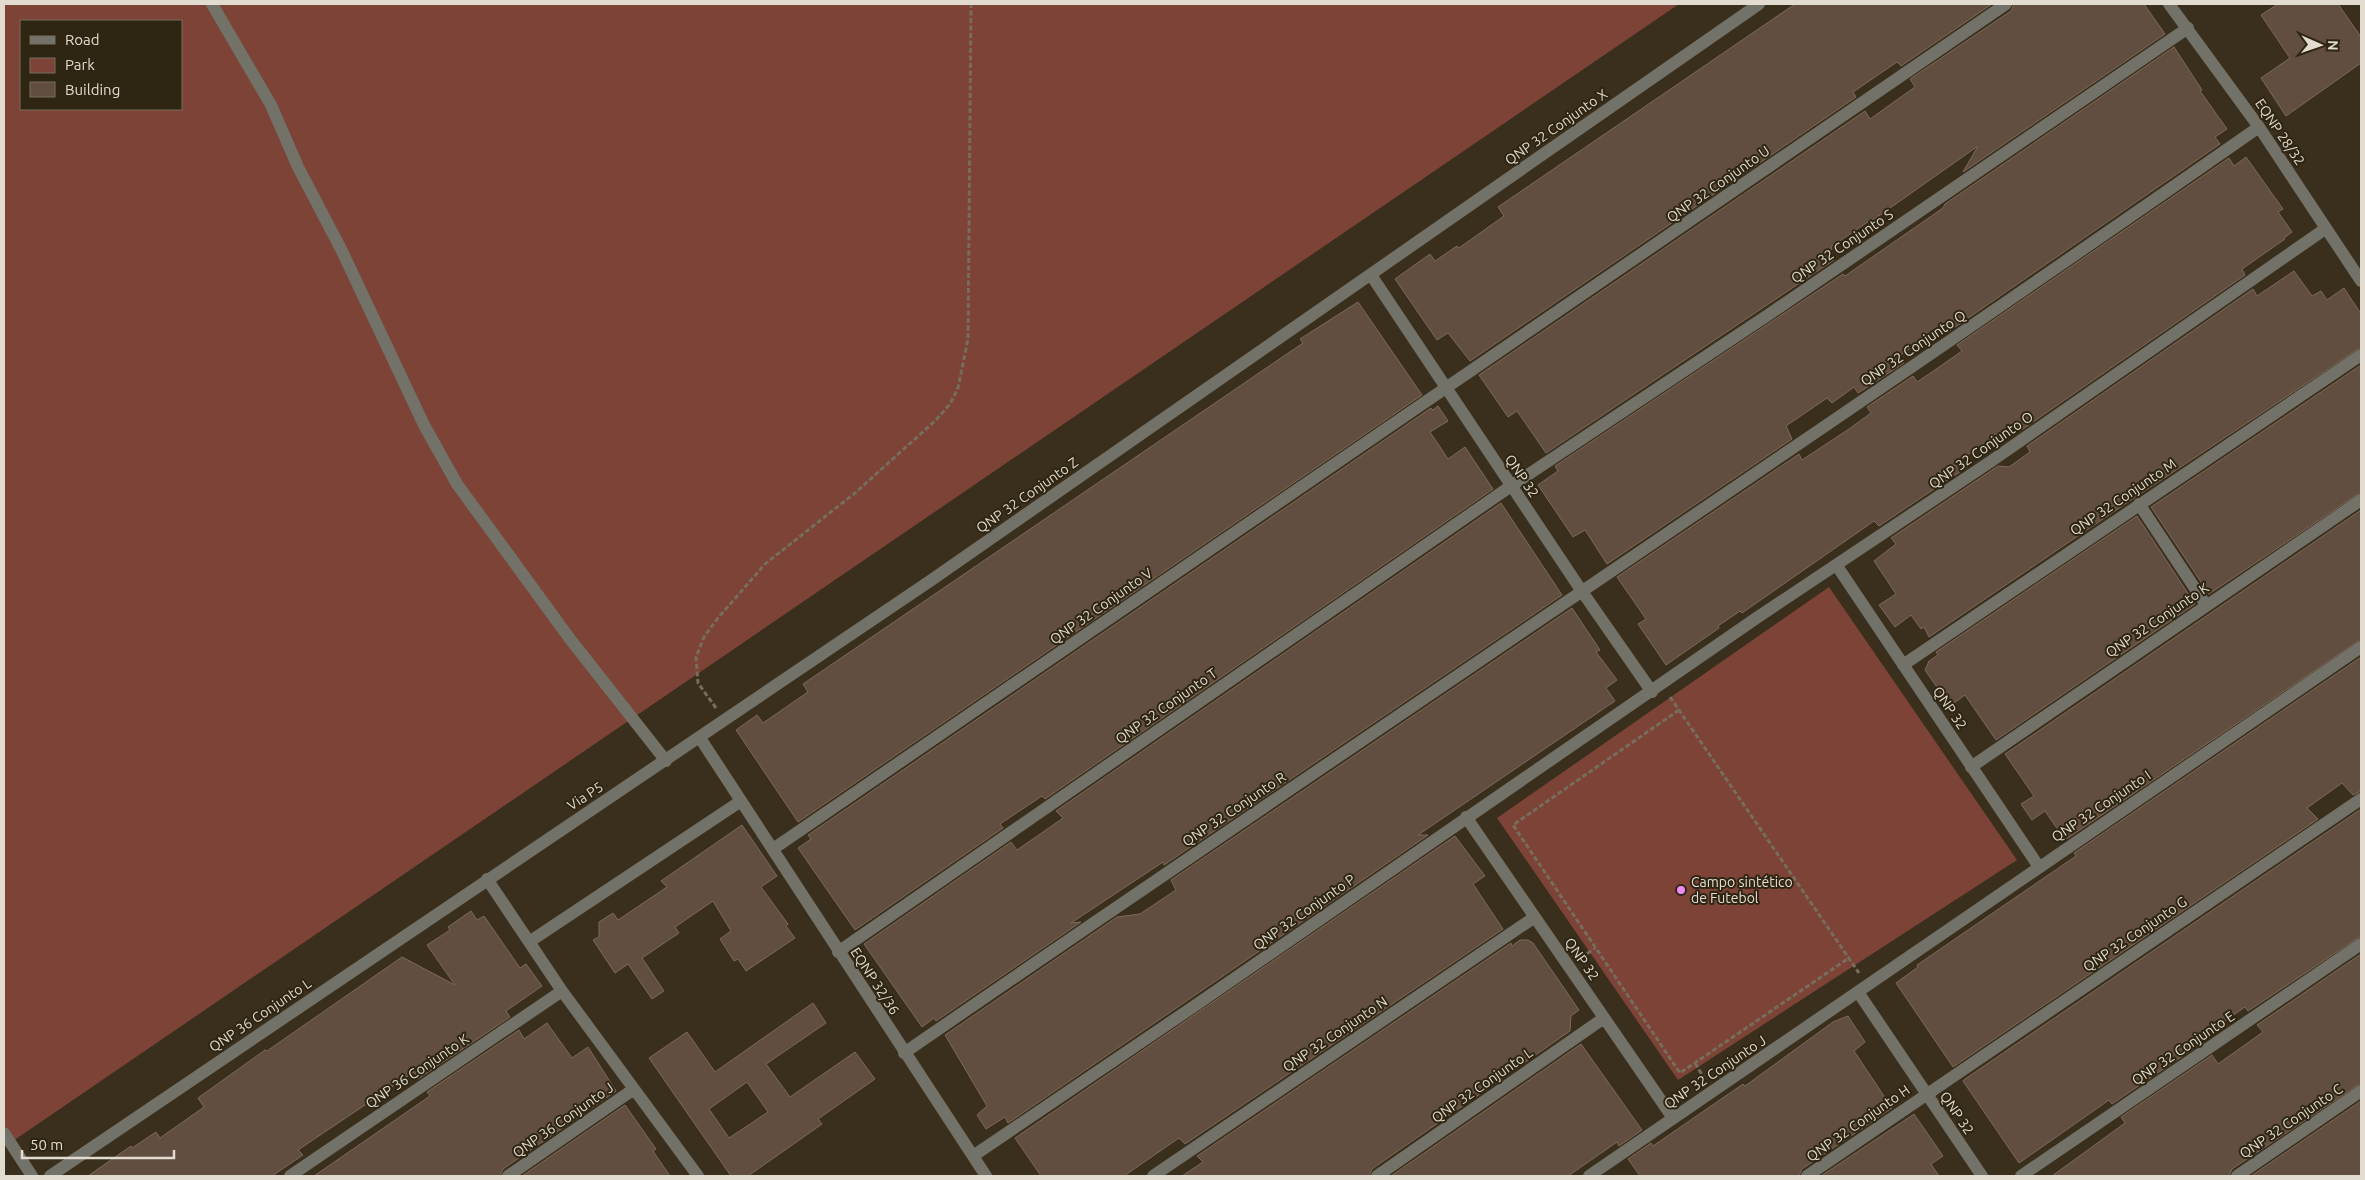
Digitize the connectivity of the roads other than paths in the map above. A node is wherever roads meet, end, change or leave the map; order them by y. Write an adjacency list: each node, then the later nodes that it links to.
1 (212, 4): 22 (street)
2 (1759, 4): 8 (street, QNP 32 Conjunto X)
3 (2006, 4): 11 (street, QNP 32 Conjunto U)
4 (2169, 4): 5 (street, EQNP 28/32)
5 (2188, 28): 6 (street, EQNP 28/32); 12 (street, QNP 32 Conjunto S)
6 (2259, 127): 7 (street, EQNP 28/32); 16 (street, QNP 32 Conjunto Q)
7 (2325, 229): 9 (street, EQNP 28/32); 15 (street, QNP 32 Conjunto O)
8 (1371, 275): 11 (street, QNP 32); 21 (street, QNP 32 Conjunto Z)
9 (2361, 281)
10 (2361, 355): 14 (street, QNP 32 Conjunto M)
11 (1446, 388): 12 (street, QNP 32); 27 (street, QNP 32 Conjunto V)
12 (1511, 486): 16 (street, QNP 32); 33 (street, QNP 32 Conjunto T)
13 (2361, 500): 17 (street, QNP 32 Conjunto K)
14 (2139, 504): 17 (street); 19 (street, QNP 32 Conjunto M)
15 (1837, 566): 19 (street, QNP 32); 20 (street, QNP 32 Conjunto O)
16 (1581, 590): 20 (street, QNP 32); 37 (street, QNP 32 Conjunto R)
17 (2206, 605): 23 (street, QNP 32 Conjunto K)
18 (2361, 647): 28 (street, QNP 32 Conjunto I)
19 (1903, 666): 23 (street, QNP 32)
20 (1652, 692): 26 (street, QNP 32 Conjunto P)
21 (700, 738): 22 (street, Via P5); 25 (street, EQNP 32/36)
22 (666, 761): 29 (street, Via P5)
23 (1971, 767): 28 (street, QNP 32)
24 (2361, 799): 40 (street, QNP 32 Conjunto G)
25 (741, 801): 27 (street, EQNP 32/36); 31 (street)
26 (1466, 817): 30 (street, QNP 32); 43 (street, QNP 32 Conjunto P)
27 (773, 850): 33 (street, EQNP 32/36)
28 (2038, 867): 35 (street, QNP 32 Conjunto I)
29 (488, 879): 31 (street); 45 (street, QNP 36 Conjunto L)
30 (1534, 917): 36 (street, QNP 32); 50 (street, QNP 32 Conjunto N)
31 (529, 942): 34 (street)
32 (2361, 944): 55 (street, QNP 32 Conjunto E)
33 (838, 952): 37 (street, EQNP 32/36)
34 (562, 991): 38 (street); 46 (street, QNP 36 Conjunto K)
35 (1858, 992): 40 (street, QNP 32); 41 (street, QNP 32 Conjunto J)
36 (1604, 1018): 41 (street, QNP 32); 51 (street, QNP 32 Conjunto L)
37 (904, 1053): 43 (street, EQNP 32/36)
38 (634, 1089): 47 (street, QNP 36 Conjunto J); 48 (street)
39 (2361, 1091): 56 (street, QNP 32 Conjunto C)
40 (1926, 1094): 53 (street, QNP 32 Conjunto H); 54 (street, QNP 32)
41 (1673, 1118): 52 (street, QNP 32 Conjunto J)
42 (6, 1141): 44 (street)
43 (973, 1156): 49 (street, EQNP 32/36)
44 (32, 1176)
45 (50, 1176)
46 (290, 1176)
47 (508, 1176)
48 (698, 1176)
49 (986, 1176)
50 (1153, 1176)
51 (1377, 1176)
52 (1589, 1176)
53 (1807, 1176)
54 (1982, 1176)
55 (2021, 1176)
56 (2237, 1176)

